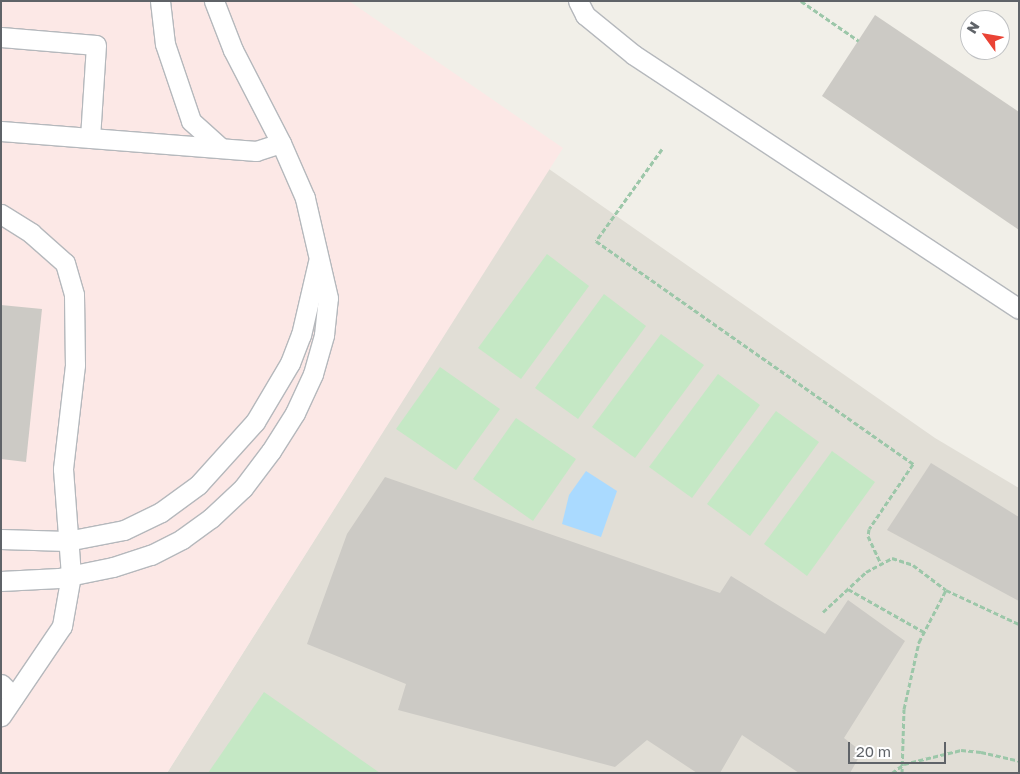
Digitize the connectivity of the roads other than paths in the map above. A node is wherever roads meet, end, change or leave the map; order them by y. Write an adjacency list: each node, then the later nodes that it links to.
1 (160, 1): 8 (lane)
2 (214, 1): 7 (lane)
3 (578, 1): 11 (lane)
4 (1, 37): 6 (lane)
5 (1, 130): 6 (lane)
6 (90, 138): 8 (lane)
7 (281, 143): 8 (lane); 10 (lane)
8 (221, 148)
9 (1, 214): 13 (lane)
10 (319, 254): 13 (lane); 14 (lane)
11 (1019, 309)
12 (1, 539): 13 (lane)
13 (67, 540): 14 (lane)
14 (70, 575): 15 (lane); 16 (lane)
15 (1, 580)
16 (8, 690): 17 (lane)
17 (1, 716)

